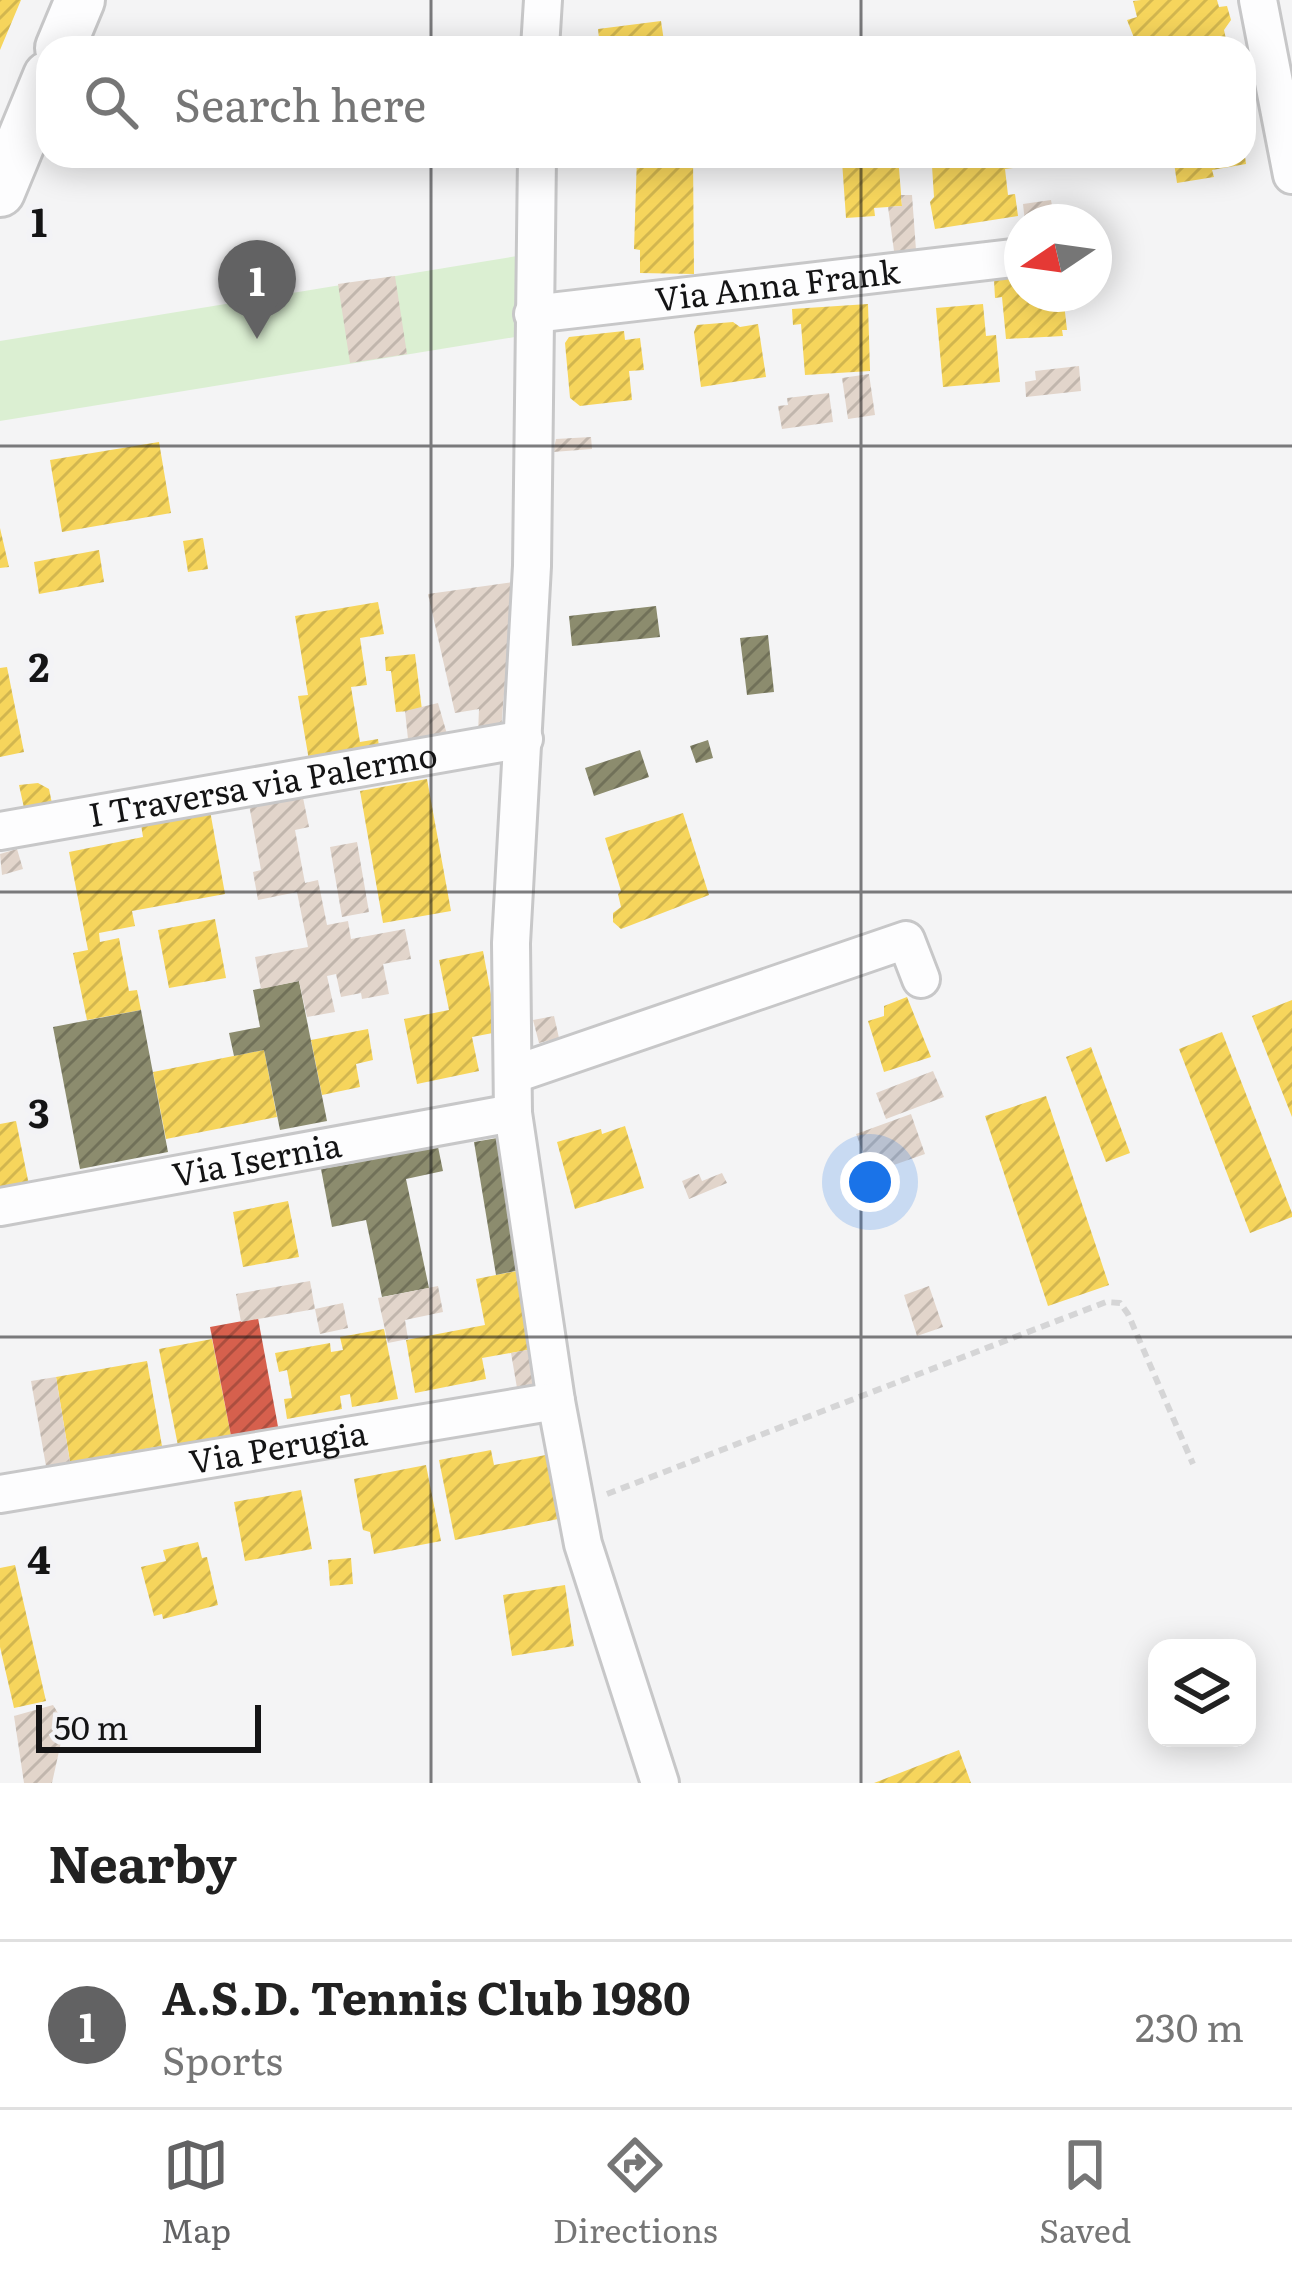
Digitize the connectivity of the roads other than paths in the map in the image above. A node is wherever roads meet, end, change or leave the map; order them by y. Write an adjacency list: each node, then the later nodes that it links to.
1 (80, 0): 4 (main road)
2 (543, 0): 5 (street)
3 (1258, 0): 8 (street)
4 (65, 36)
5 (541, 36)
6 (36, 105): 9 (main road)
7 (537, 168): 11 (street)
8 (1292, 175)
9 (0, 192)
10 (1004, 259): 11 (street, Via Anna Frank)
11 (533, 314): 12 (street)
12 (524, 739): 13 (street, I Traversa via Palermo); 15 (street)
13 (0, 831)
14 (921, 979): 15 (street)
15 (514, 1074): 16 (street)
16 (513, 1113): 17 (street, Via Isernia); 18 (street)
17 (0, 1207)
18 (556, 1401): 19 (street, Via Perugia); 20 (street)
19 (0, 1495)
20 (660, 1783)

